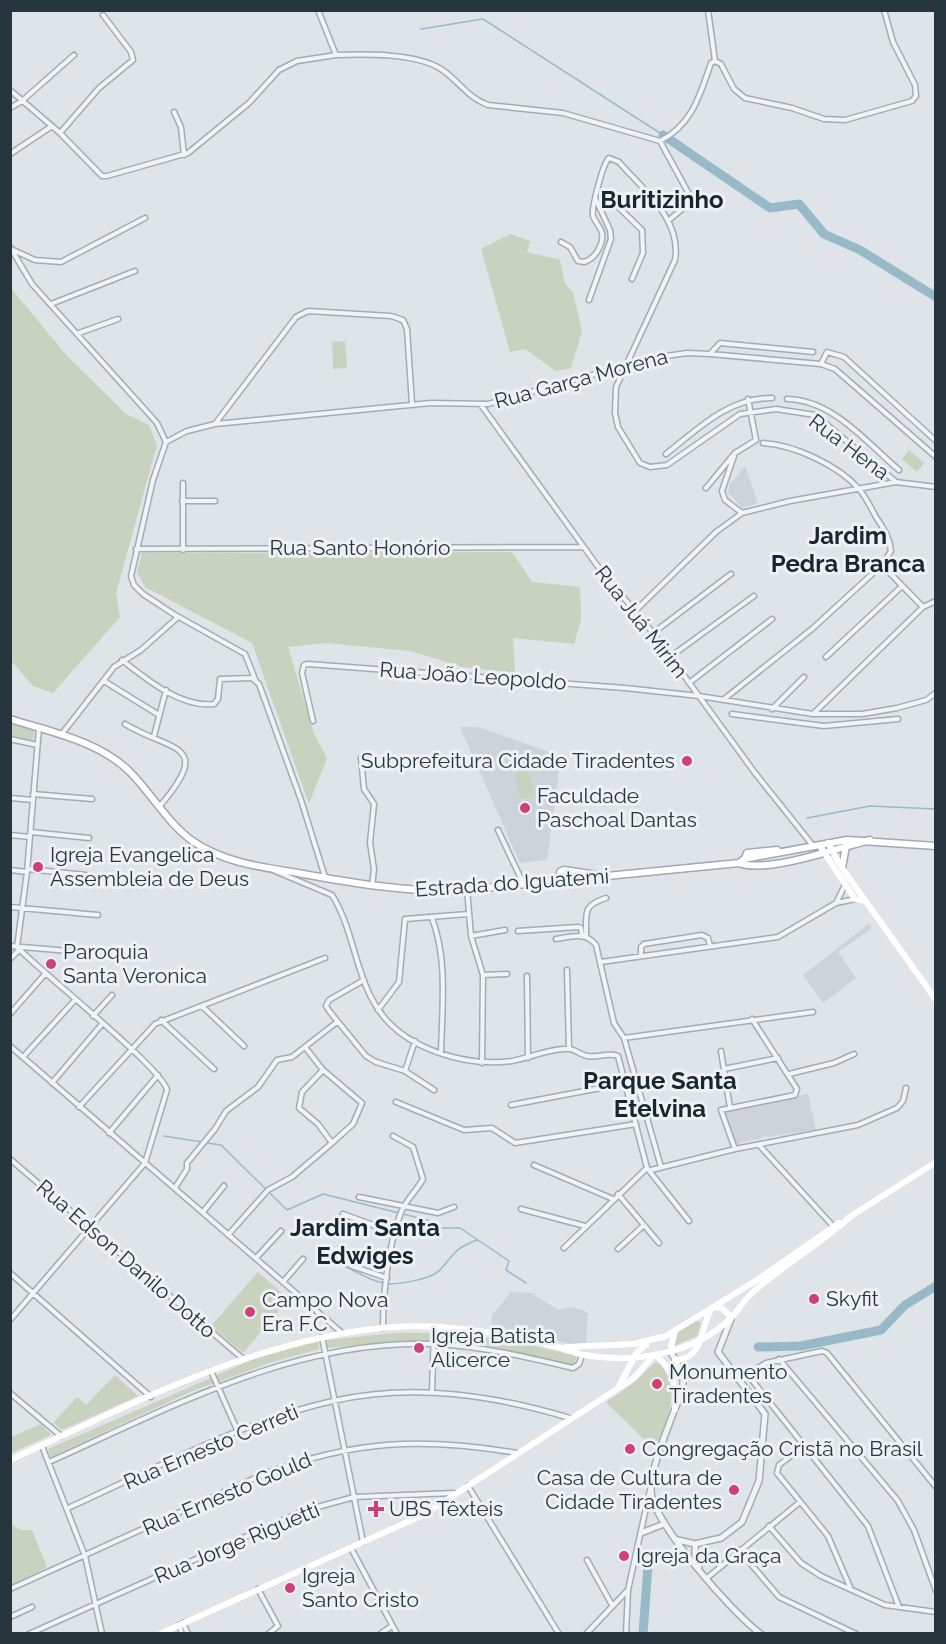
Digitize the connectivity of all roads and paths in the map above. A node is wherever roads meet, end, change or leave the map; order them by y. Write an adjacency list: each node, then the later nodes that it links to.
1 (318, 10): 6 (street)
2 (708, 10): 7 (street)
3 (884, 10): 7 (street)
4 (103, 15): 13 (street)
5 (74, 55): 9 (street)
6 (336, 55): 14 (street); 16 (street)
7 (715, 61): 14 (street)
8 (10, 90): 9 (street)
9 (22, 101): 10 (street); 12 (street)
10 (10, 108)
11 (174, 112): 16 (street)
12 (52, 126): 13 (street); 15 (street)
13 (60, 133): 16 (street)
14 (660, 141): 19 (street)
15 (10, 154)
16 (184, 155)
17 (597, 202): 19 (street); 20 (street); 23 (street); 24 (street)
18 (145, 218): 21 (street)
19 (669, 220): 30 (street, Rua Hena)
20 (561, 242)
21 (12, 249): 25 (street)
22 (135, 271): 25 (street)
23 (632, 279)
24 (589, 300)
25 (51, 304): 27 (street)
26 (118, 319): 27 (street)
27 (79, 333): 42 (street)
28 (813, 352): 29 (street)
29 (710, 354): 30 (street, Rua Garça Morena); 31 (street, Rua Garça Morena)
30 (626, 364): 36 (street, Rua Garça Morena); 37 (street, Rua Hena)
31 (821, 364): 41 (street); 46 (street, Rua Garça Morena)
32 (772, 398): 33 (street)
33 (748, 399): 37 (street); 45 (street)
34 (787, 399): 39 (street)
35 (412, 404): 36 (street); 38 (street); 38 (street)
36 (480, 405): 56 (street, Rua Juá Mirim)
37 (751, 411): 40 (street, Rua Hena); 44 (street)
38 (216, 424): 42 (street)
39 (854, 432): 40 (street); 47 (street)
40 (847, 441): 48 (street, Rua Hena)
41 (936, 441)
42 (166, 442): 57 (street)
43 (763, 443): 52 (street)
44 (735, 453): 51 (street); 55 (street)
45 (666, 454)
46 (936, 457)
47 (899, 470)
48 (896, 482): 50 (street); 52 (street)
49 (183, 483): 53 (street)
50 (936, 487)
51 (706, 488)
52 (859, 489): 55 (street); 59 (street)
53 (182, 501): 54 (street); 58 (street)
54 (215, 501)
55 (742, 513): 65 (street)
56 (584, 547): 58 (street, Rua Santo Honório); 65 (street, Rua Juá Mirim)
57 (136, 549): 58 (street, Rua Santo Honório); 66 (street)
58 (183, 550)
59 (882, 565): 61 (street); 79 (street)
60 (731, 574): 68 (street)
61 (902, 587): 64 (street); 70 (street)
62 (754, 596): 69 (street)
63 (936, 601): 64 (street)
64 (923, 607): 82 (street)
65 (635, 611): 68 (street, Rua Juá Mirim)
66 (177, 616): 71 (street); 73 (street)
67 (772, 619): 75 (street)
68 (653, 633): 69 (street, Rua Juá Mirim)
69 (670, 657): 75 (street, Rua Juá Mirim)
70 (826, 657)
71 (122, 660): 74 (street); 76 (street)
72 (804, 677): 80 (street)
73 (256, 680): 76 (street); 119 (street)
74 (104, 681): 83 (street); 91 (street)
75 (689, 683): 78 (street, Rua Juá Mirim)
76 (166, 690): 83 (street)
77 (936, 693): 84 (street)
78 (699, 696): 79 (street); 87 (street, Rua João Leopoldo); 107 (street, Rua Juá Mirim)
79 (723, 700): 80 (street)
80 (772, 709): 82 (street)
81 (732, 714): 89 (street)
82 (813, 714): 84 (street)
83 (159, 715): 92 (street)
84 (824, 715): 89 (street)
85 (10, 719): 90 (main road, Estrada do Iguatemi)
86 (898, 719): 89 (street)
87 (313, 721)
88 (125, 724): 92 (street)
89 (824, 726)
90 (39, 728): 91 (main road, Estrada do Iguatemi); 94 (street)
91 (61, 735): 100 (main road, Estrada do Iguatemi)
92 (154, 736): 100 (street)
93 (10, 739): 94 (street)
94 (37, 745): 96 (street)
95 (361, 758): 122 (street)
96 (33, 794): 98 (street); 99 (street)
97 (10, 798): 99 (street)
98 (92, 799)
99 (33, 800): 102 (street)
100 (159, 807): 114 (main road, Estrada do Iguatemi)
101 (498, 830): 120 (street)
102 (30, 835): 103 (street); 104 (street); 117 (street)
103 (10, 836)
104 (89, 838)
105 (870, 840): 106 (main road, Estrada do Iguatemi); 108 (main road, Estrada do Iguatemi); 109 (main road, Estrada do Iguatemi)
106 (828, 843): 107 (main road, Estrada do Iguatemi); 110 (main road)
107 (817, 846): 111 (main road); 112 (main road); 113 (main road, Estrada do Iguatemi)
108 (846, 846): 110 (main road, Estrada do Iguatemi); 115 (main road)
109 (936, 846)
110 (832, 850): 111 (main road, Estrada do Iguatemi); 115 (main road)
111 (824, 853): 112 (main road, Estrada do Iguatemi); 121 (main road)
112 (802, 859): 113 (main road, Estrada do Iguatemi)
113 (742, 863): 120 (main road, Estrada do Iguatemi)
114 (266, 868): 119 (main road, Estrada do Iguatemi); 151 (street)
115 (842, 868): 126 (main road)
116 (10, 870): 117 (street)
117 (28, 871): 118 (street); 129 (street)
118 (85, 875)
119 (326, 878): 122 (main road, Estrada do Iguatemi)
120 (524, 883): 123 (main road, Estrada do Iguatemi)
121 (845, 885): 125 (main road); 127 (street)
122 (372, 887): 123 (main road, Estrada do Iguatemi)
123 (467, 890): 130 (street)
124 (606, 898): 136 (street)
125 (855, 899): 126 (main road); 127 (street)
126 (866, 901): 153 (main road)
127 (836, 903): 139 (street)
128 (10, 907): 129 (street)
129 (22, 908): 131 (street); 140 (street)
130 (468, 914): 132 (street); 135 (street)
131 (98, 915)
132 (432, 918): 156 (street); 172 (street)
133 (505, 930): 135 (street)
134 (518, 931): 136 (street)
135 (471, 936): 149 (street)
136 (584, 936): 137 (street); 145 (street)
137 (556, 939)
138 (10, 946): 140 (street)
139 (710, 946): 142 (street); 142 (street)
140 (18, 948): 141 (street); 144 (street); 147 (street)
141 (93, 953)
142 (640, 956): 145 (street)
143 (325, 958): 155 (street)
144 (10, 959)
145 (600, 962): 164 (street)
146 (567, 970): 170 (street)
147 (45, 974): 154 (street); 158 (street)
148 (507, 974): 149 (street)
149 (483, 975): 177 (street)
150 (527, 976): 175 (street)
151 (364, 980): 156 (street); 162 (street)
152 (112, 995): 159 (street)
153 (935, 997)
154 (75, 1000): 159 (street); 174 (street)
155 (202, 1006): 160 (street); 167 (street)
156 (378, 1010): 165 (street)
157 (813, 1012): 161 (street)
158 (10, 1014)
159 (93, 1016): 163 (street)
160 (161, 1020): 169 (street); 178 (street)
161 (752, 1020): 164 (street); 176 (street)
162 (337, 1022): 168 (street); 181 (street)
163 (102, 1024): 169 (street); 184 (street)
164 (624, 1038): 202 (street)
165 (415, 1041): 172 (street); 181 (street)
166 (10, 1046): 174 (street)
167 (244, 1046)
168 (305, 1047): 179 (street); 205 (street)
169 (131, 1048): 183 (street); 190 (street)
170 (569, 1049): 175 (street); 185 (street)
171 (721, 1051): 180 (street)
172 (441, 1053): 177 (street)
173 (854, 1054): 182 (street)
174 (23, 1057): 184 (street)
175 (528, 1058): 177 (street)
176 (778, 1058): 180 (street); 182 (street)
177 (482, 1063)
178 (214, 1069)
179 (323, 1070): 195 (street); 195 (street)
180 (724, 1070): 191 (street)
181 (405, 1071): 187 (street)
182 (789, 1074): 191 (street)
183 (158, 1075): 193 (street); 200 (street)
184 (52, 1083): 190 (street)
185 (627, 1083): 189 (street); 192 (street)
186 (906, 1088): 196 (street)
187 (434, 1090)
188 (396, 1102): 192 (street)
189 (511, 1105)
190 (79, 1107): 193 (street)
191 (730, 1108): 197 (street)
192 (636, 1124): 203 (street)
193 (109, 1133): 200 (street)
194 (393, 1136): 210 (street)
195 (332, 1143): 222 (street)
196 (759, 1144): 197 (street); 218 (street)
197 (735, 1149): 202 (street)
198 (10, 1159): 219 (street, Rua Edson Danilo Dotto)
199 (936, 1162): 214 (main road)
200 (146, 1163): 205 (street); 219 (street)
201 (534, 1165): 208 (street)
202 (661, 1167): 203 (street)
203 (649, 1169): 206 (street); 215 (street)
204 (224, 1186): 212 (street)
205 (175, 1188): 212 (street)
206 (618, 1194): 208 (street); 216 (street)
207 (359, 1197): 210 (street)
208 (613, 1199): 217 (street)
209 (454, 1207): 210 (street)
210 (403, 1208): 221 (street)
211 (520, 1209): 217 (street)
212 (202, 1212): 222 (street)
213 (343, 1214): 221 (street)
214 (850, 1217): 218 (main road); 234 (main road)
215 (689, 1221)
216 (644, 1225): 223 (street); 225 (street)
217 (586, 1226): 224 (street)
218 (833, 1226): 233 (main road)
219 (88, 1228): 232 (street); 249 (street, Rua Edson Danilo Dotto)
220 (281, 1232): 227 (street)
221 (395, 1233): 230 (street)
222 (228, 1235): 227 (street)
223 (659, 1243)
224 (564, 1248)
225 (618, 1249)
226 (322, 1251): 230 (street)
227 (256, 1258): 231 (street)
228 (303, 1259): 231 (street)
229 (10, 1273): 232 (street)
230 (387, 1278): 237 (street)
231 (283, 1282): 239 (street)
232 (33, 1293): 235 (street); 260 (street)
233 (713, 1307): 234 (main road); 238 (main road); 241 (main road)
234 (731, 1317): 241 (main road); 255 (street)
235 (10, 1320)
236 (435, 1327): 237 (main road); 243 (street); 244 (main road)
237 (383, 1328): 239 (main road)
238 (676, 1331): 242 (main road); 245 (main road)
239 (342, 1333): 240 (main road)
240 (322, 1336): 246 (street); 249 (main road)
241 (702, 1337): 245 (main road); 252 (main road)
242 (651, 1342): 244 (main road); 250 (main road)
243 (434, 1344): 246 (street); 247 (street); 258 (street)
244 (555, 1346): 247 (main road)
245 (670, 1351): 248 (main road); 252 (street)
246 (325, 1352): 256 (street); 261 (street)
247 (582, 1354): 250 (main road)
248 (655, 1355): 250 (main road); 257 (main road); 262 (main road)
249 (242, 1358): 253 (main road)
250 (634, 1358): 257 (main road)
251 (779, 1359): 254 (street); 273 (street); 295 (street)
252 (675, 1360): 262 (street)
253 (211, 1371): 256 (street); 260 (main road)
254 (748, 1375): 255 (street); 267 (street)
255 (739, 1380): 284 (street)
256 (218, 1387): 264 (street); 271 (street)
257 (615, 1390): 263 (main road)
258 (432, 1392): 261 (street, Rua Ernesto Cerreti); 263 (street, Rua Ernesto Cerreti)
259 (10, 1393): 265 (street)
260 (152, 1397): 265 (main road)
261 (334, 1400): 264 (street, Rua Ernesto Cerreti); 268 (street)
262 (675, 1409): 274 (street)
263 (570, 1418): 269 (main road)
264 (238, 1432): 278 (street, Rua Ernesto Cerreti)
265 (61, 1437): 266 (main road)
266 (42, 1446): 270 (main road); 271 (street)
267 (804, 1446): 277 (street); 299 (street)
268 (345, 1449): 269 (street, Rua Ernesto Gould); 276 (street); 287 (street, Rua Ernesto Gould)
269 (517, 1453): 272 (main road)
270 (10, 1460)
271 (49, 1462): 278 (street)
272 (467, 1485): 275 (main road); 312 (street)
273 (936, 1487)
274 (650, 1490): 279 (street); 281 (street)
275 (455, 1493): 276 (street, Rua Jorge Riguetti); 283 (main road)
276 (354, 1497): 283 (street); 296 (street, Rua Jorge Riguetti)
277 (800, 1502): 280 (street); 291 (street)
278 (68, 1508): 287 (street)
279 (664, 1524): 281 (street); 282 (street)
280 (769, 1526): 286 (street); 291 (street)
281 (641, 1533): 294 (street)
282 (677, 1540): 284 (street); 289 (street)
283 (363, 1542): 285 (main road)
284 (695, 1544): 289 (street)
285 (351, 1548): 293 (main road); 303 (street)
286 (739, 1550): 290 (street); 316 (street)
287 (85, 1556): 292 (street, Rua Ernesto Gould); 296 (street)
288 (587, 1560): 297 (street)
289 (702, 1572): 290 (street)
290 (707, 1578): 315 (street)
291 (850, 1587): 299 (street)
292 (10, 1589)
293 (258, 1589): 302 (main road); 309 (street)
294 (628, 1590): 297 (street); 314 (street)
295 (936, 1591)
296 (97, 1604): 304 (street, Rua Jorge Riguetti); 305 (street)
297 (612, 1605): 313 (street)
298 (32, 1606): 301 (street)
299 (899, 1607): 300 (street)
300 (936, 1612)
301 (10, 1617)
302 (180, 1624): 306 (main road); 307 (street); 308 (street)
303 (392, 1626): 310 (street); 311 (street)
304 (29, 1634)
305 (102, 1634)
306 (160, 1634)
307 (182, 1634)
308 (188, 1634)
309 (268, 1634)
310 (380, 1634)
311 (397, 1634)
312 (559, 1634)
313 (586, 1634)
314 (626, 1634)
315 (761, 1634)
316 (856, 1634)

